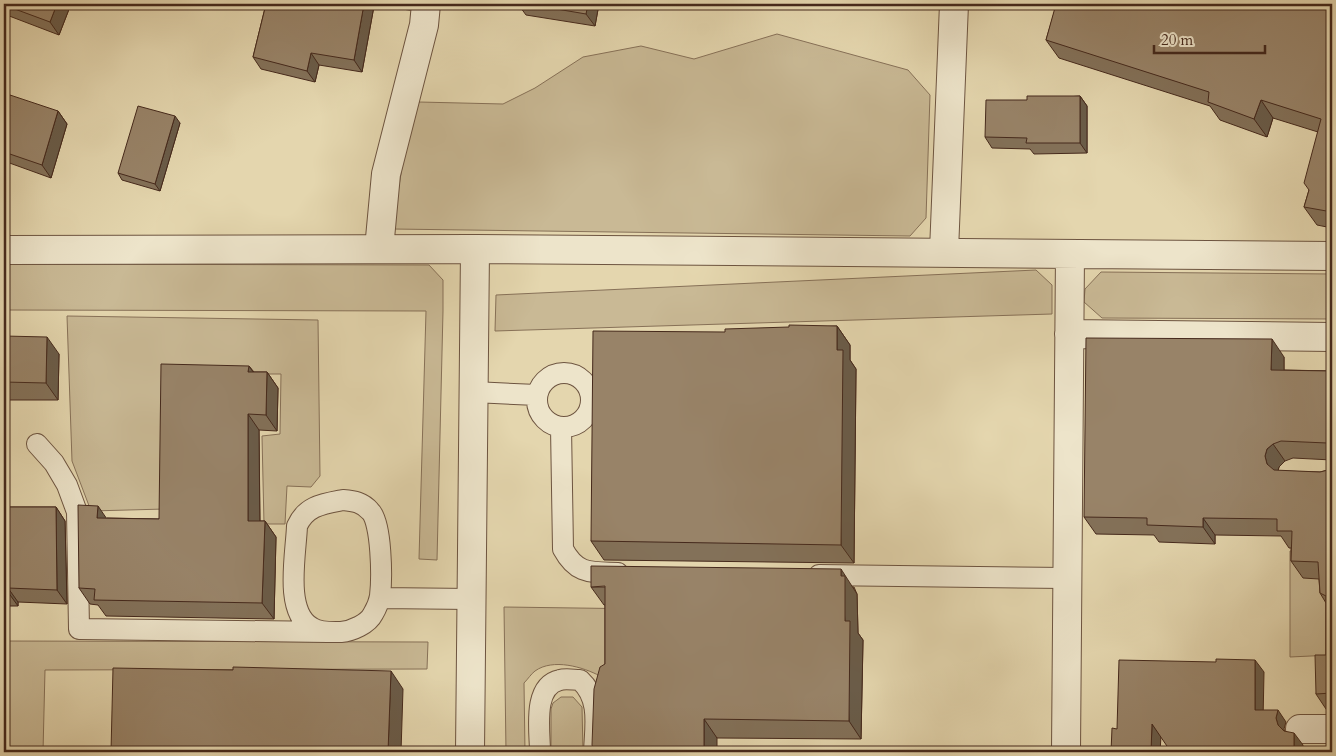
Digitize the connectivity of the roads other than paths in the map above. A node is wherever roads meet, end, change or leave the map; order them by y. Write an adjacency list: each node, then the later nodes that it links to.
1 (426, 4): 3 (street)
2 (954, 4): 6 (street)
3 (379, 249): 4 (street); 5 (street)
4 (474, 249): 6 (street); 11 (street)
5 (4, 250)
6 (944, 251): 7 (street)
7 (1070, 254): 8 (street); 9 (street)
8 (1332, 256)
9 (1069, 334): 10 (street); 17 (street)
10 (1332, 337)
11 (473, 392): 12 (lane); 19 (street)
12 (538, 395): 13 (lane); 13 (lane)
13 (562, 427): 15 (lane)
14 (37, 444): 20 (lane)
15 (635, 573)
16 (795, 575): 17 (lane)
17 (1067, 578): 26 (street)
18 (380, 598): 19 (lane); 20 (lane); 20 (lane)
19 (471, 599): 23 (street)
20 (328, 632)
21 (1300, 729): 22 (street)
22 (1332, 729)
23 (470, 752)
24 (540, 752): 25 (lane)
25 (594, 752)
26 (1066, 752)

